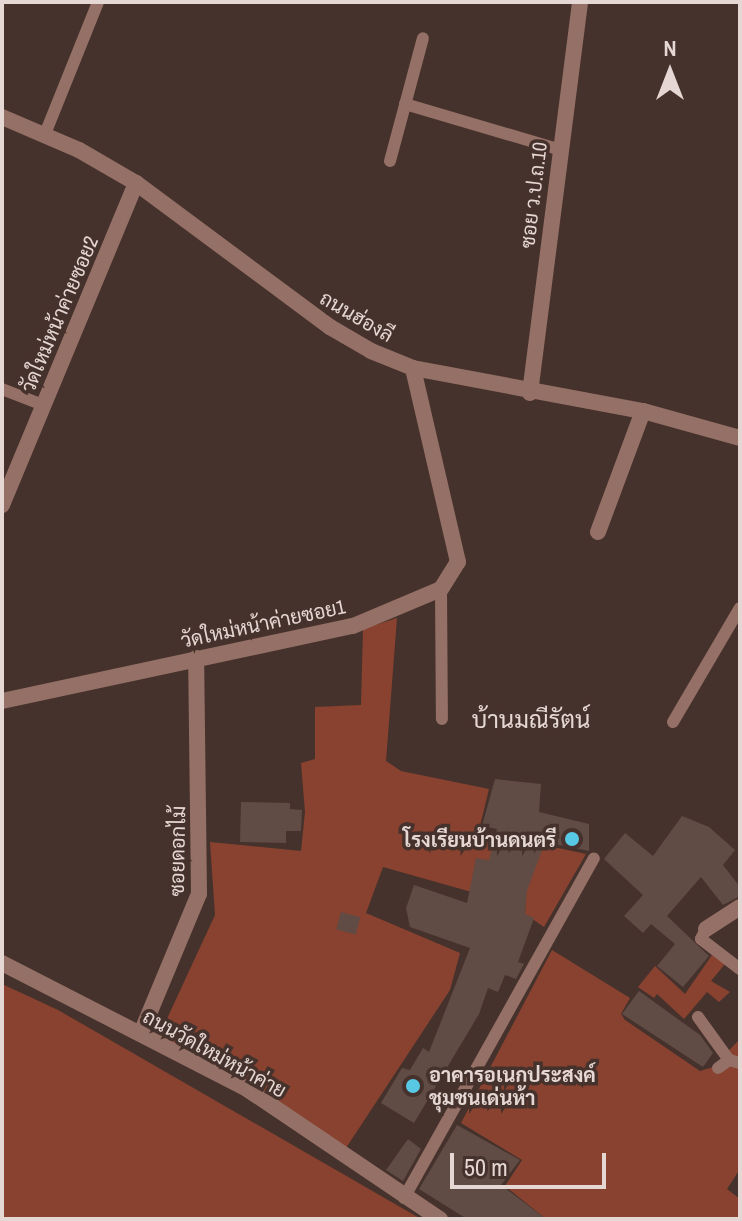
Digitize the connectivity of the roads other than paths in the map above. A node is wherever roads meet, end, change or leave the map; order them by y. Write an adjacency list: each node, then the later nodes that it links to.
1 (98, 2): 6 (lane)
2 (580, 2): 7 (street, ซอย ว.ป.ถ.10)
3 (423, 38): 4 (lane)
4 (405, 104): 7 (lane); 8 (lane)
5 (2, 117): 6 (street, ถนนฮ่องลี)
6 (45, 134): 9 (street, ถนนฮ่องลี)
7 (558, 149): 12 (street, ซอย ว.ป.ถ.10)
8 (390, 161)
9 (136, 183): 10 (street, ถนนฮ่องลี); 13 (street, วัดใหม่หน้าค่ายซอย2)
10 (413, 368): 12 (street, ถนนฮ่องลี); 18 (street)
11 (2, 389): 13 (lane)
12 (530, 393): 14 (street, ถนนฮ่องลี)
13 (43, 405): 16 (street, วัดใหม่หน้าค่ายซอย2)
14 (643, 411): 15 (street, ถนนฮ่องลี); 17 (street)
15 (739, 434)
16 (2, 505)
17 (598, 532)
18 (441, 589): 20 (street, วัดใหม่หน้าค่ายซอย1); 22 (lane)
19 (740, 608): 23 (lane)
20 (196, 658): 21 (street, วัดใหม่หน้าค่ายซอย1); 30 (street, ซอยดอกไม้)
21 (2, 701)
22 (442, 719)
23 (673, 722)
24 (594, 858): 33 (lane)
25 (740, 907): 26 (street)
26 (706, 929): 28 (lane)
27 (2, 963): 30 (street, ถนนวัดใหม่หน้าค่าย)
28 (740, 969)
29 (698, 1017): 31 (lane)
30 (141, 1033): 33 (street, ถนนวัดใหม่หน้าค่าย)
31 (734, 1061): 32 (lane)
32 (718, 1068)
33 (404, 1198): 34 (street, ถนนวัดใหม่หน้าค่าย)
34 (440, 1219)

